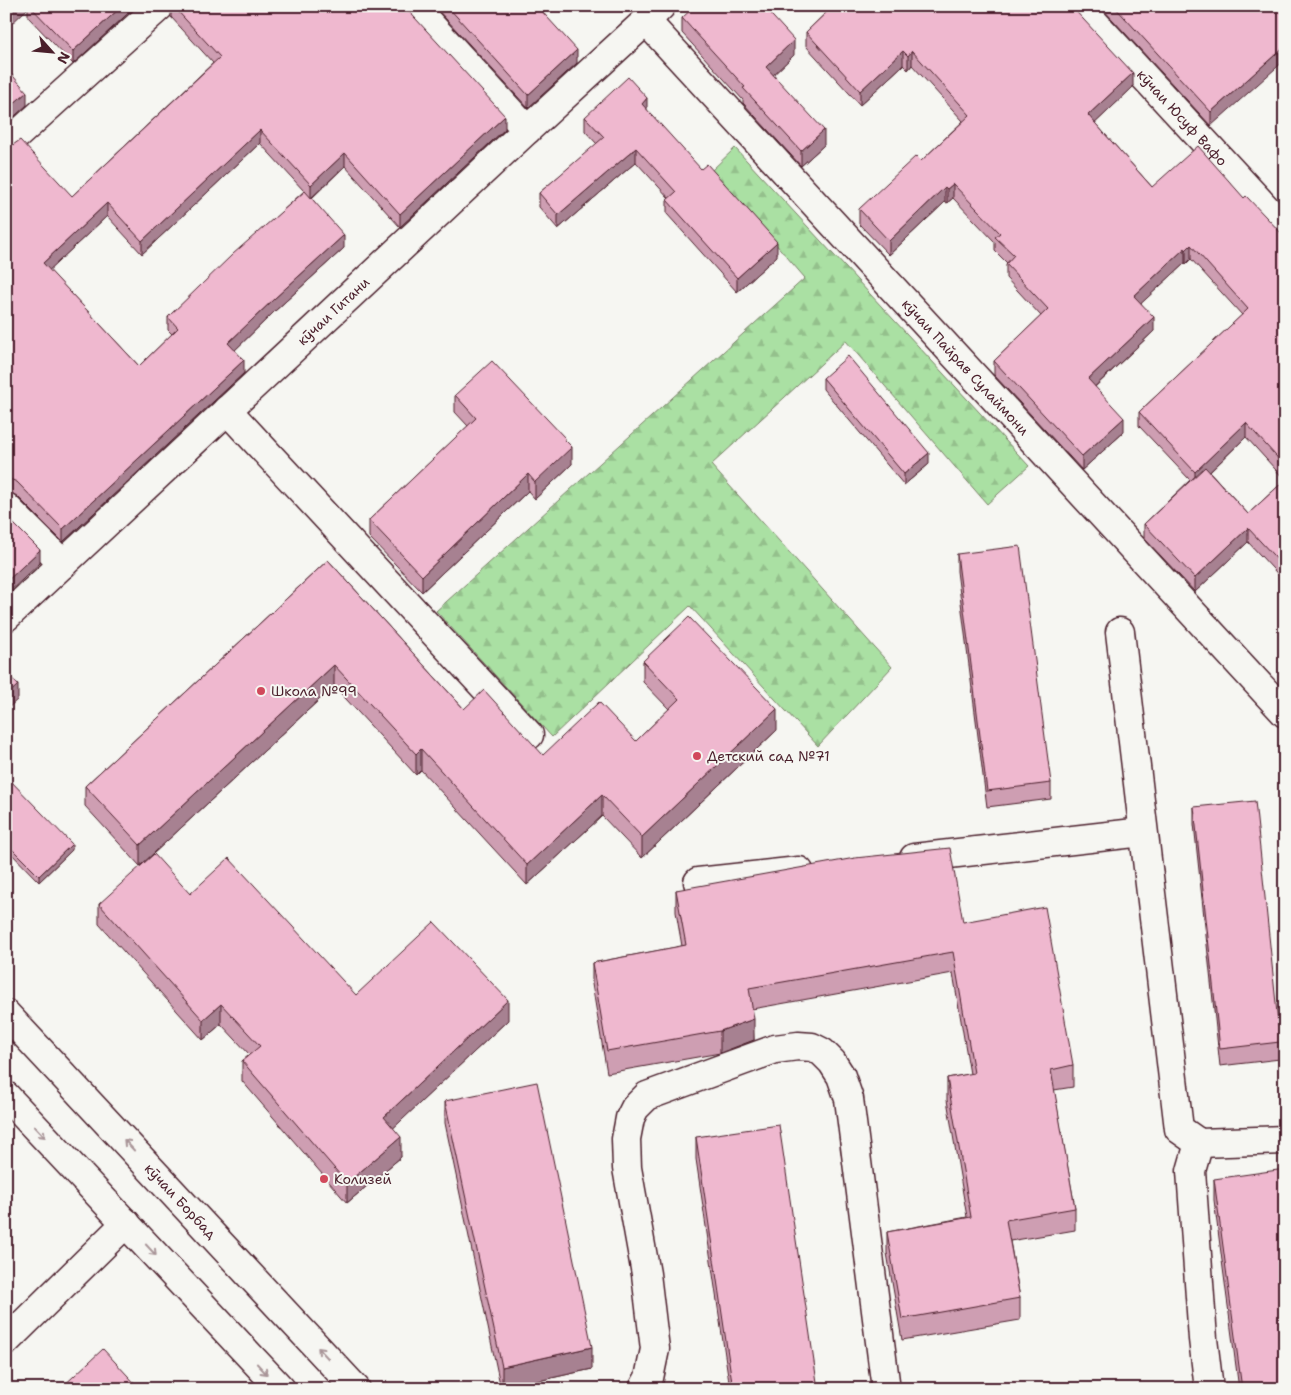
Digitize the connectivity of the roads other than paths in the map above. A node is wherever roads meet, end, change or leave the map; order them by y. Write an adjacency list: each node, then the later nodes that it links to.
1 (160, 6): 6 (street)
2 (413, 6): 5 (street)
3 (1079, 6): 7 (street, кӯчаи Юсуф Вафо)
4 (654, 14): 5 (street, кӯчаи Гитани); 13 (street, кӯчаи Пайрав Сулаймони)
5 (527, 130): 8 (street, кӯчаи Гитани)
6 (6, 145)
7 (1285, 229)
8 (227, 410): 10 (street, кӯчаи Гитани); 14 (street)
9 (6, 507): 10 (street)
10 (63, 564): 11 (street, кӯчаи Гитани)
11 (6, 617)
12 (1120, 632): 15 (street)
13 (1285, 713)
14 (529, 735)
15 (1143, 832): 16 (street); 22 (street)
16 (886, 861)
17 (827, 868): 18 (street)
18 (698, 882)
19 (6, 1014): 26 (street, кӯчаи Борбад, one-way to 19)
20 (6, 1096): 23 (street, one-way to 23)
21 (1285, 1140): 22 (street)
22 (1199, 1143): 29 (street)
23 (126, 1223): 24 (street); 25 (street, one-way to 25)
24 (6, 1341)
25 (281, 1389)
26 (356, 1389)
27 (643, 1389): 28 (street)
28 (886, 1389)
29 (1209, 1389)

